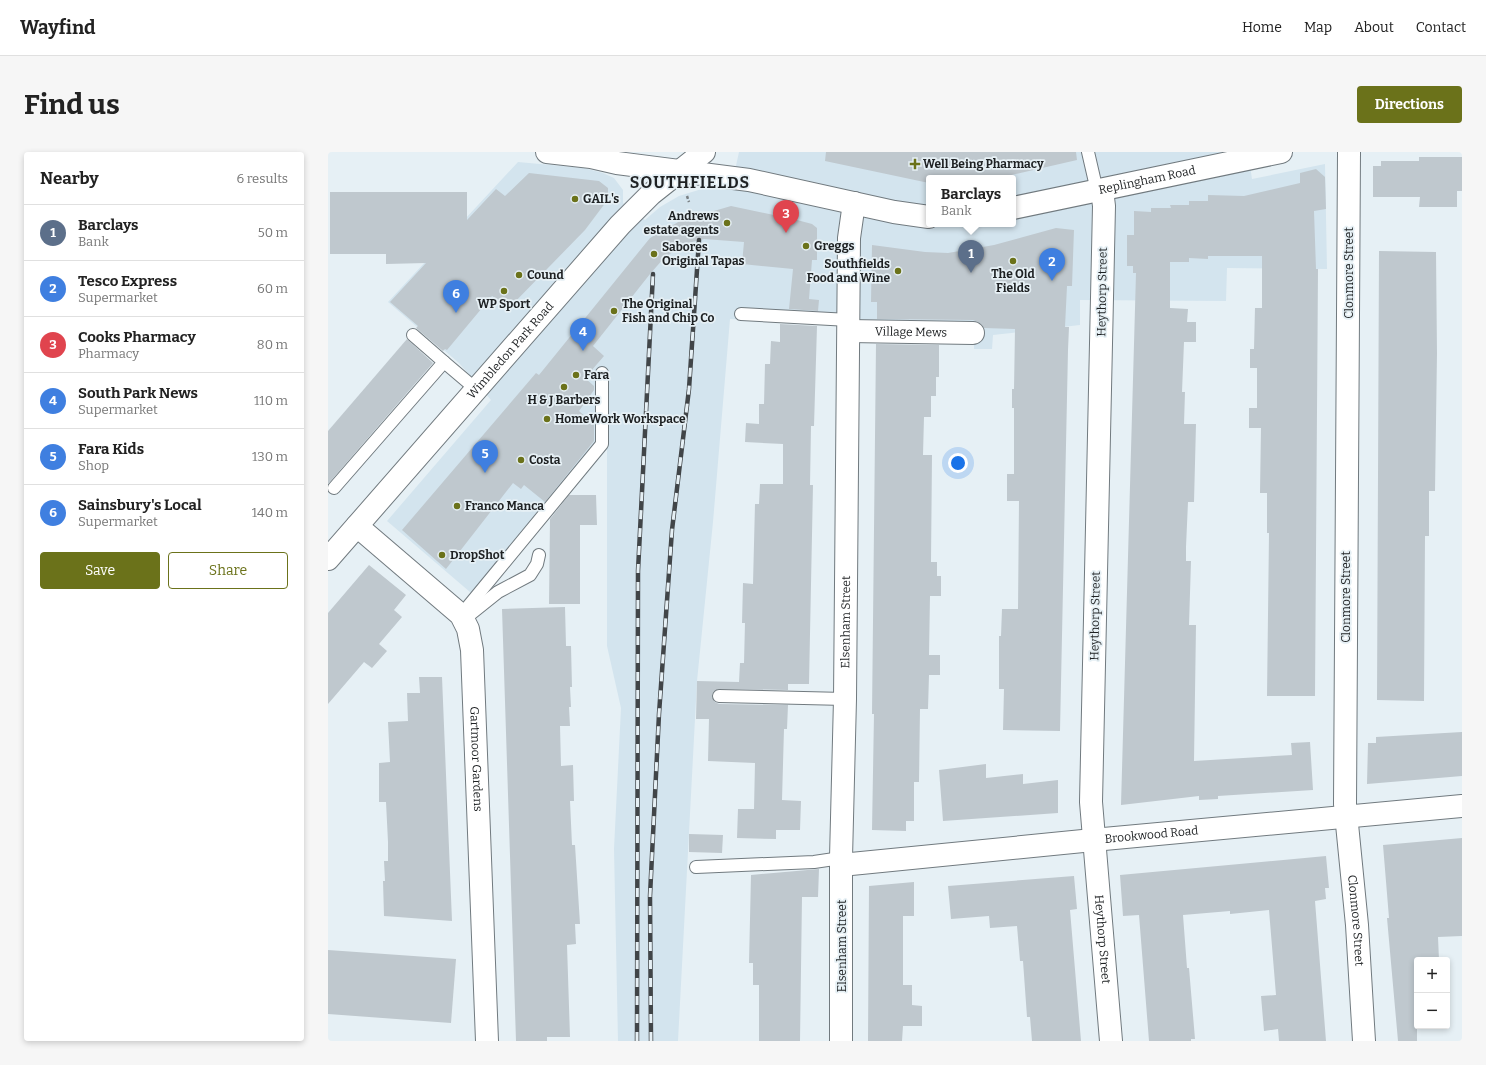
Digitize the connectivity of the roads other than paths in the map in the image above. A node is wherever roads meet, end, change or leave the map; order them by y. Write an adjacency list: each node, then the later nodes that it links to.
1 (547, 152): 6 (street)
2 (704, 152): 7 (street, Wimbledon Park Road)
3 (1088, 152): 8 (lane)
4 (1280, 152): 8 (street, Replingham Road)
5 (1349, 152): 27 (street, Clonmore Street)
6 (597, 155): 7 (street)
7 (680, 170): 9 (street); 18 (street, Wimbledon Park Road)
8 (1100, 190): 10 (street, Replingham Road); 28 (street, Heythorp Street)
9 (854, 203): 11 (street); 13 (street, Elsenham Street)
10 (1016, 207)
11 (926, 217)
12 (741, 314): 13 (lane)
13 (849, 326): 14 (street, Village Mews); 25 (street, Elsenham Street)
14 (973, 333)
15 (413, 335): 16 (lane)
16 (444, 362): 18 (lane); 19 (lane)
17 (602, 372): 23 (lane)
18 (477, 390): 20 (street, Wimbledon Park Road)
19 (334, 488)
20 (357, 526): 22 (street, Wimbledon Park Road); 23 (street, Gartmoor Gardens)
21 (539, 555): 23 (lane)
22 (328, 560)
23 (462, 618): 31 (street, Gartmoor Gardens)
24 (719, 696): 25 (lane)
25 (845, 699): 29 (street, Elsenham Street)
26 (1462, 806): 27 (street, Brookwood Road)
27 (1346, 816): 28 (street, Brookwood Road); 34 (street, Clonmore Street)
28 (1094, 840): 29 (street, Brookwood Road); 33 (street, Heythorp Street)
29 (841, 861): 30 (lane); 32 (street, Elsenham Street)
30 (696, 867)
31 (487, 1041)
32 (841, 1041)
33 (1111, 1041)
34 (1364, 1041)

